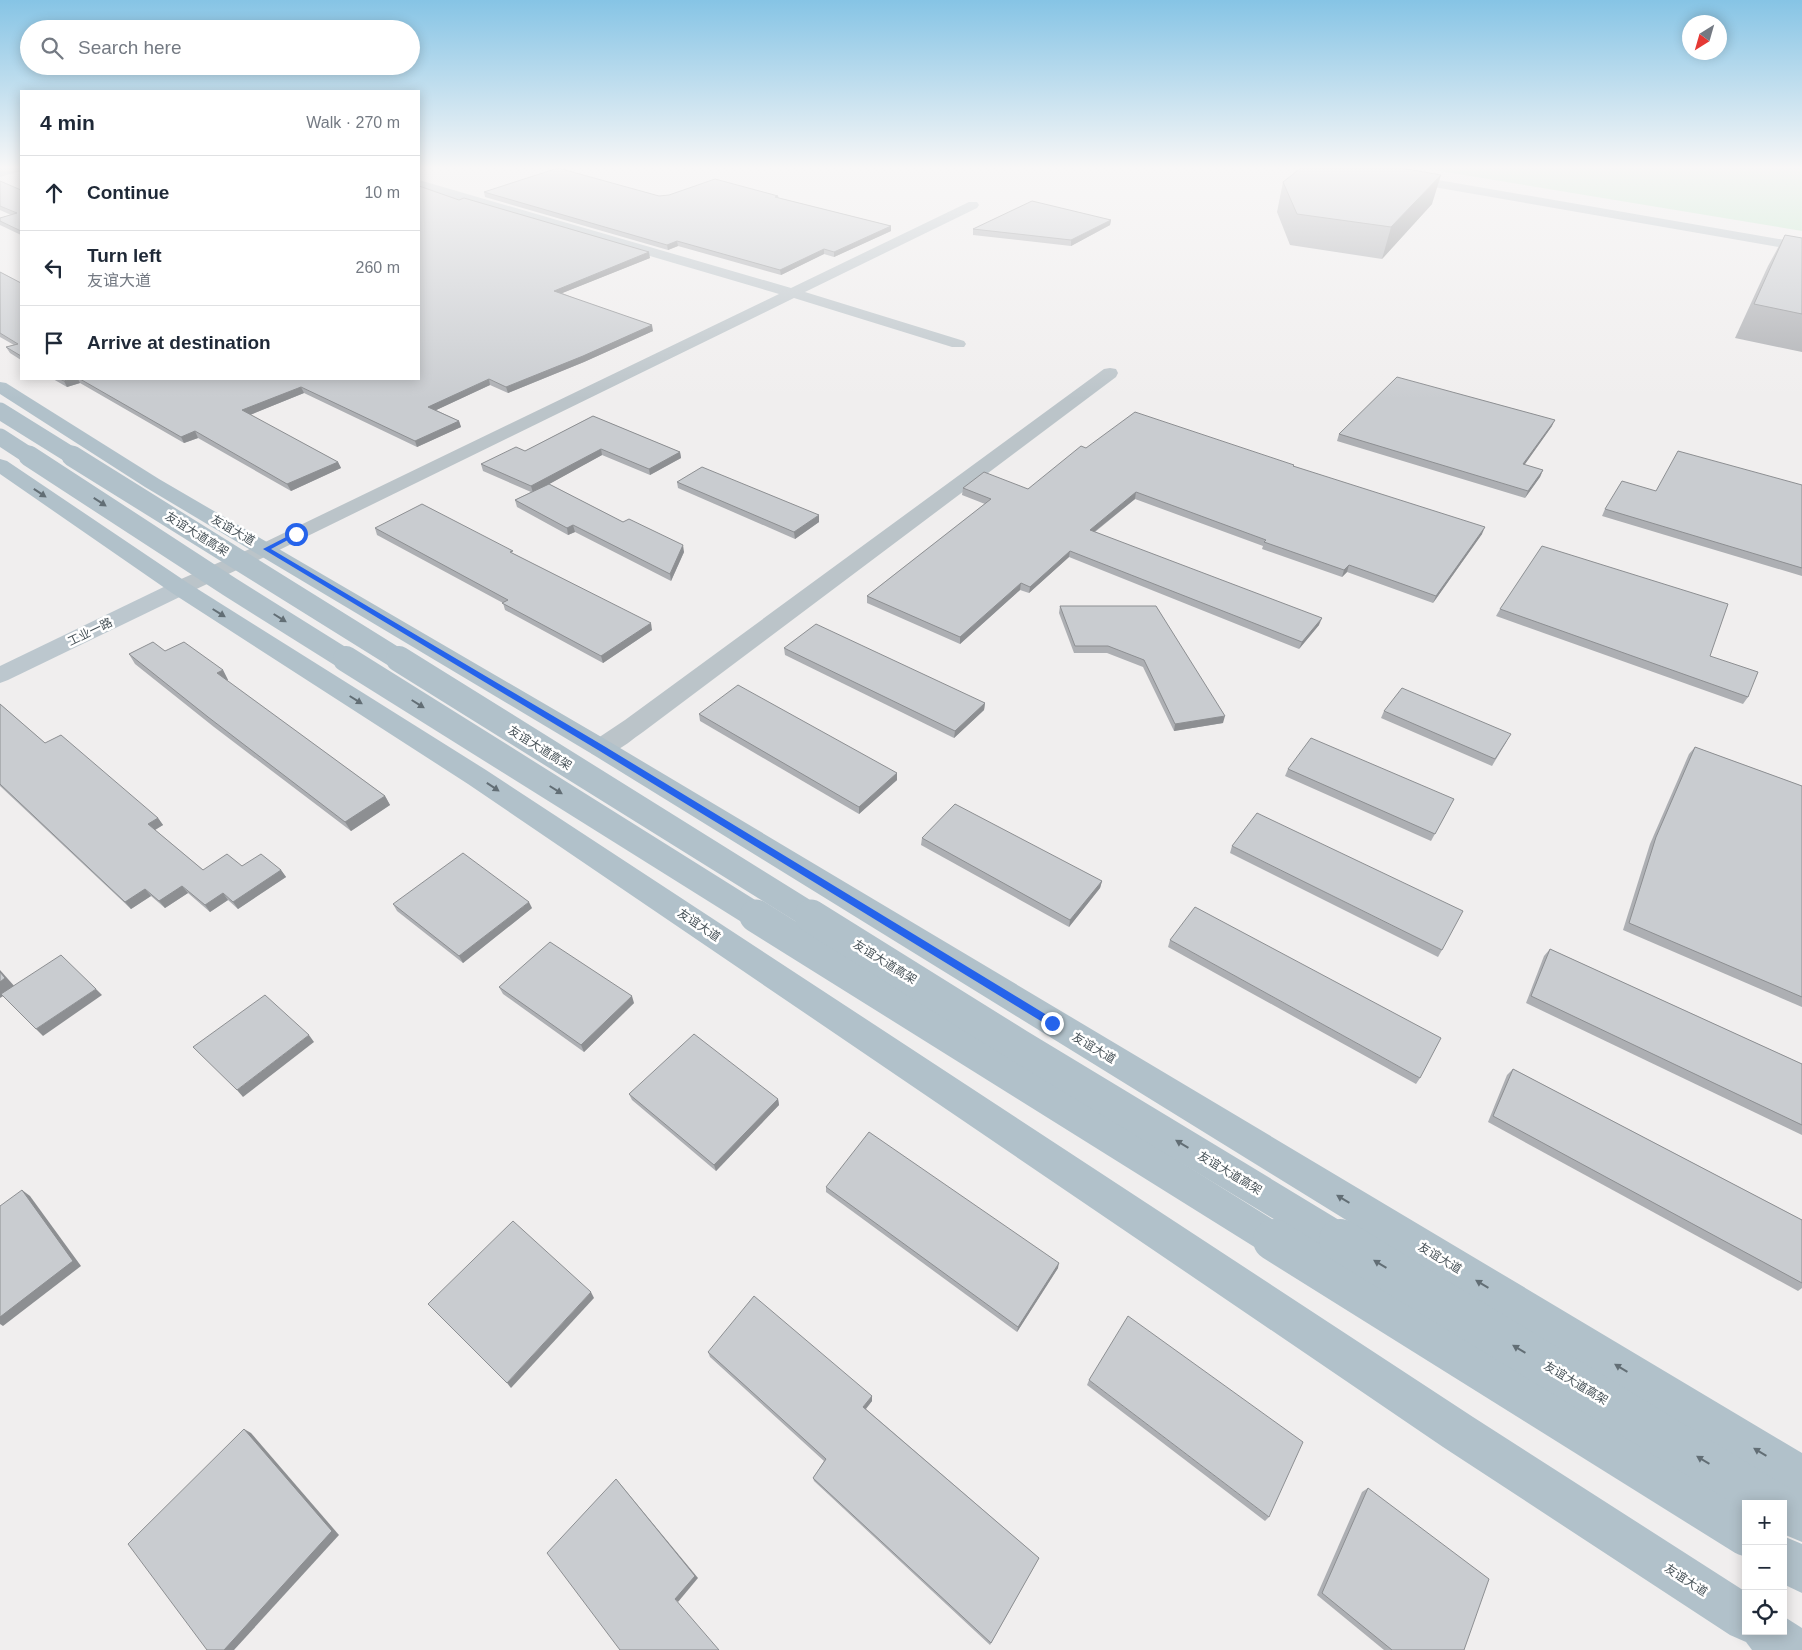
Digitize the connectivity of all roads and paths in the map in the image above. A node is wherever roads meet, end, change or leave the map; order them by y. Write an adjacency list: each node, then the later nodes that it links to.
1 (628, 245): 3 (street)
2 (892, 245): 3 (street)
3 (793, 293): 4 (street); 10 (street)
4 (958, 344)
5 (1110, 373): 13 (street)
6 (0, 387): 10 (main road, 友谊大道)
7 (0, 411): 15 (main road, 友谊大道高架, one-way to 7, bridge)
8 (0, 437): 18 (main road, 友谊大道高架, one-way to 18, bridge)
9 (0, 465): 11 (main road, 友谊大道, one-way to 11)
10 (266, 549): 11 (street); 13 (main road, 友谊大道)
11 (180, 588): 12 (main road, 工业一路); 21 (main road, 友谊大道, one-way to 21)
12 (0, 676)
13 (601, 748): 14 (main road, 友谊大道, one-way to 13)
14 (1802, 1477)
15 (1767, 1500)
16 (1787, 1511): 17 (main road)
17 (1802, 1520)
18 (1742, 1532)
19 (1787, 1561): 20 (main road)
20 (1802, 1570)
21 (1742, 1616)
22 (1770, 1635): 23 (main road)
23 (1794, 1650)

